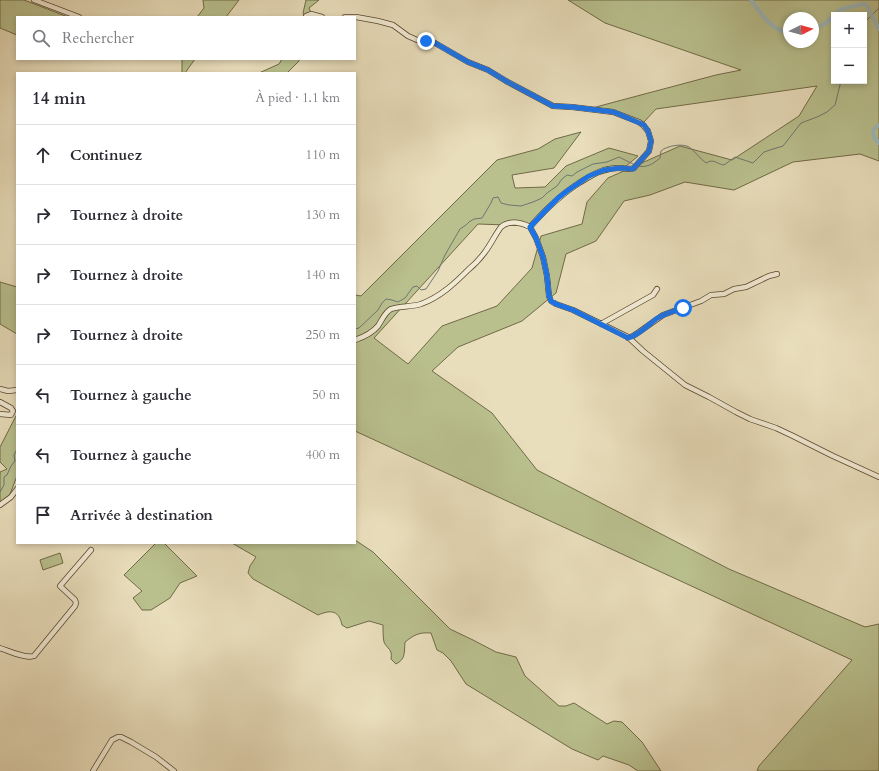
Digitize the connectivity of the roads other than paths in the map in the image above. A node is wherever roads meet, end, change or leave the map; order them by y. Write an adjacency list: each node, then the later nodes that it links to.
1 (34, 0): 2 (street)
2 (76, 16)
3 (306, 16): 4 (street)
4 (318, 16)
5 (356, 17): 6 (street)
6 (530, 227): 9 (street); 11 (street)
7 (777, 274): 10 (street)
8 (657, 289): 9 (street)
9 (601, 324): 10 (street)
10 (628, 338): 16 (street)
11 (356, 340)
12 (0, 389): 13 (street)
13 (16, 390)
14 (0, 402): 15 (street)
15 (0, 414)
16 (879, 477)
17 (16, 490): 18 (street)
18 (0, 506)
19 (91, 550): 20 (street)
20 (0, 648)
21 (93, 771): 22 (street)
22 (174, 771)

